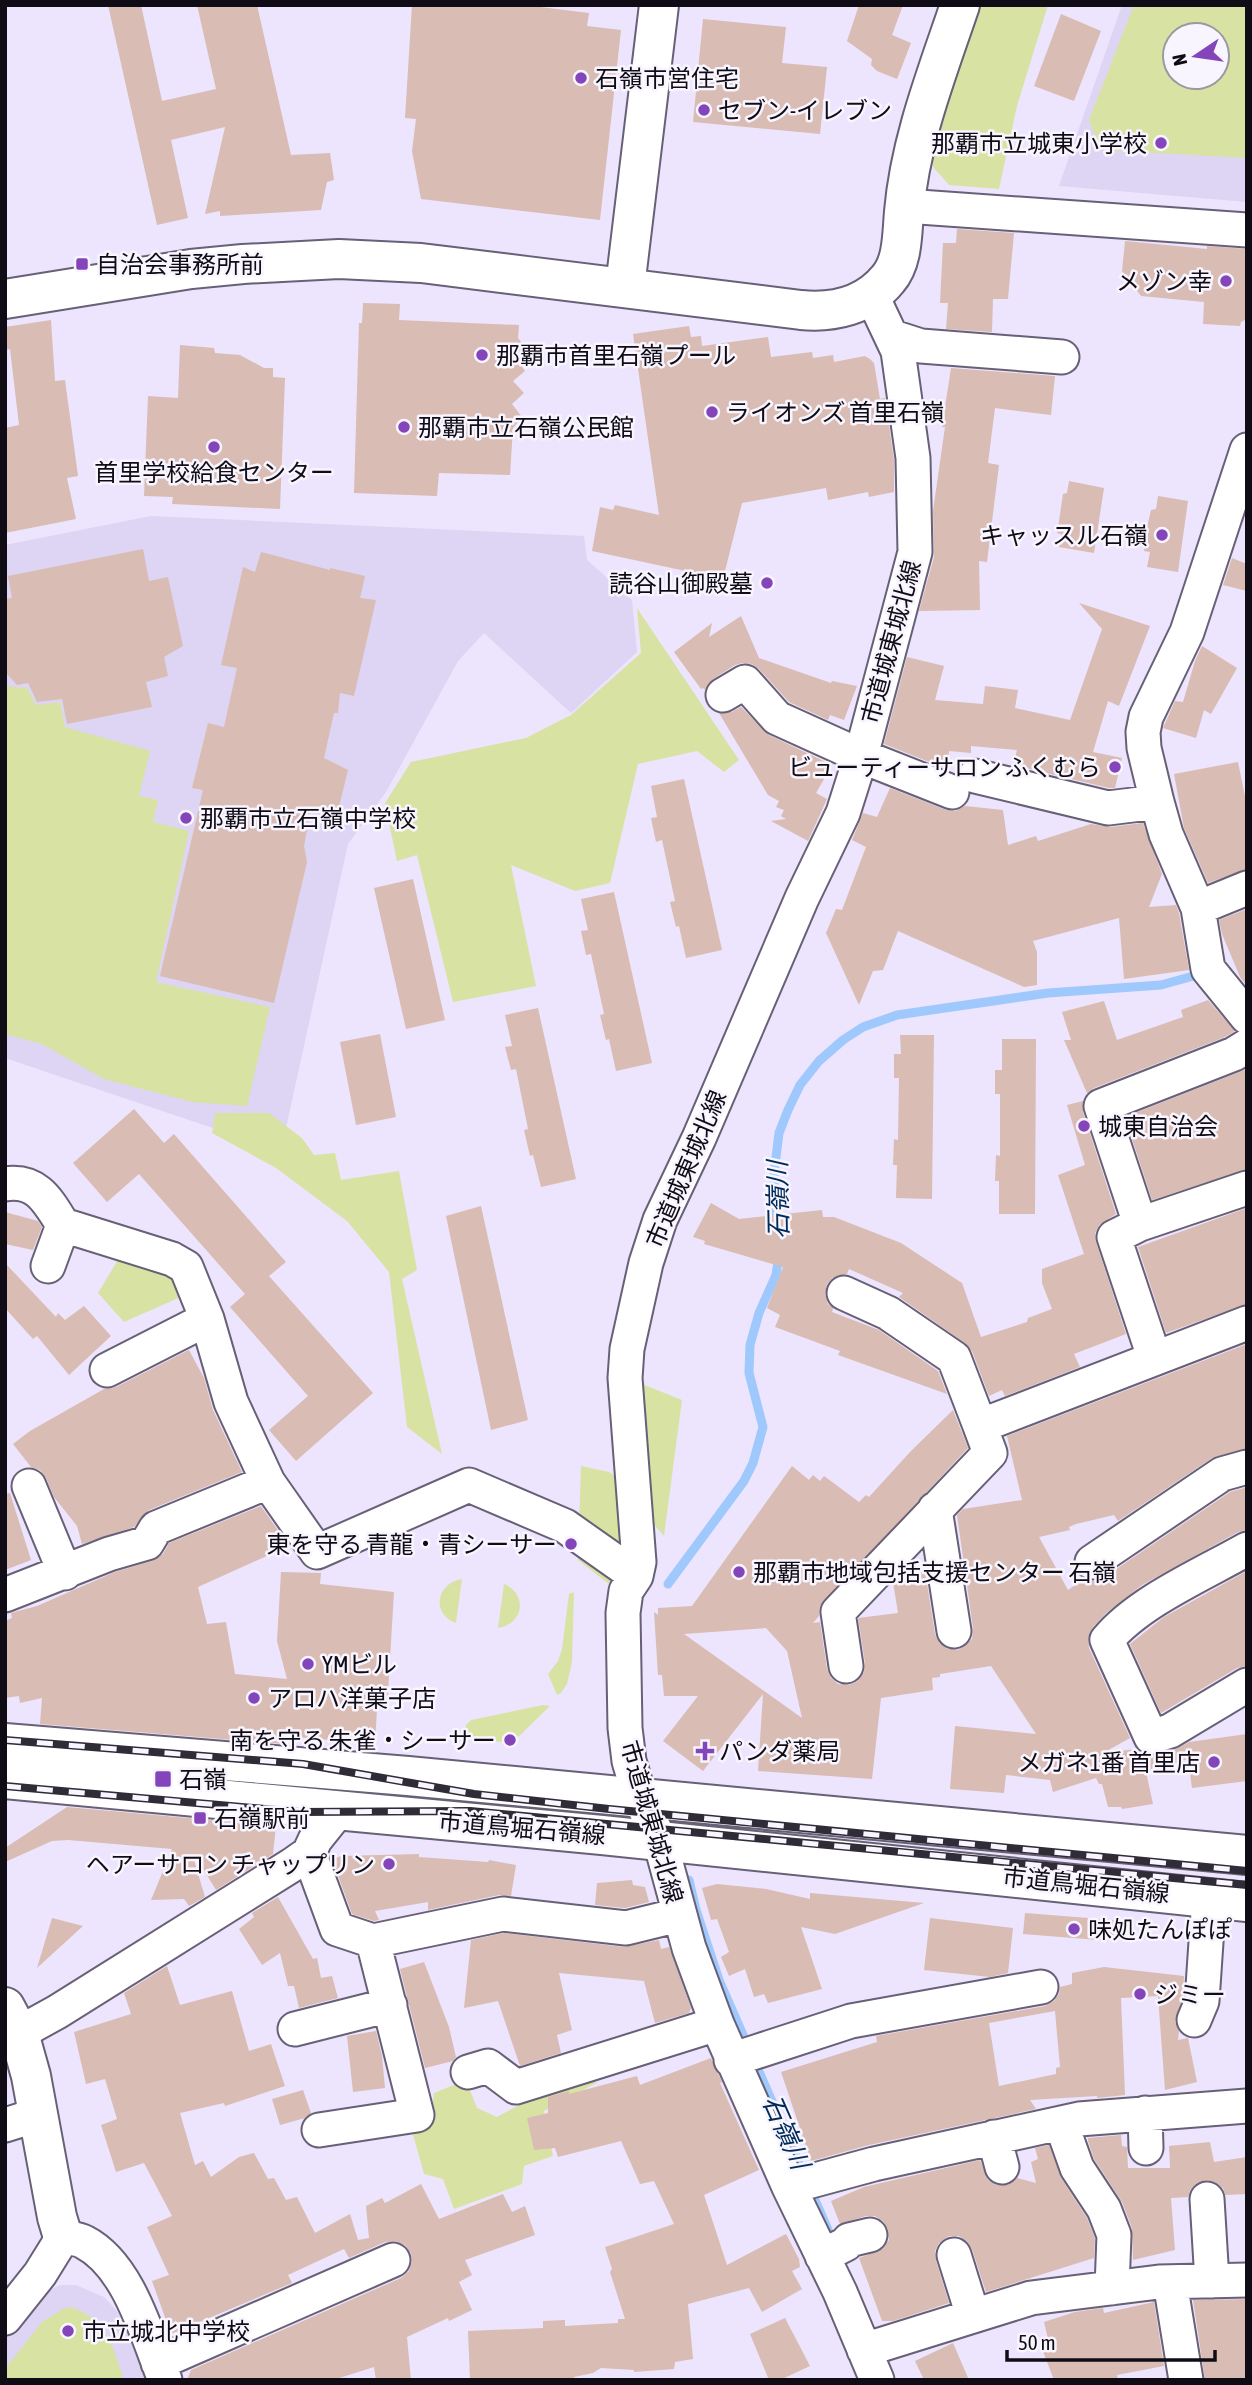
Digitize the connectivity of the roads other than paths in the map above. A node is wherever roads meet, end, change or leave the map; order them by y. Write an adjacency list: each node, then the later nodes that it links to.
1 (659, 5): 5 (street)
2 (960, 5): 3 (street)
3 (905, 206): 4 (street); 6 (street)
4 (1247, 230)
5 (625, 287): 6 (street); 7 (street)
6 (871, 294): 8 (street, 市道城東城北線)
7 (5, 299)
8 (893, 337): 9 (street); 12 (street, 市道城東城北線)
9 (1062, 357)
10 (1247, 450): 13 (street)
11 (723, 695): 12 (street)
12 (861, 756): 13 (street); 36 (street, 市道城東城北線)
13 (1157, 802): 15 (street)
14 (1247, 888): 15 (street)
15 (1198, 908): 16 (street)
16 (1247, 1017)
17 (1247, 1046): 21 (street)
18 (5, 1184): 20 (street)
19 (1247, 1188): 21 (street)
20 (63, 1224): 22 (street); 24 (street)
21 (1140, 1224): 26 (street)
22 (48, 1266)
23 (844, 1293): 28 (street)
24 (207, 1319): 27 (street); 30 (street)
25 (1247, 1323): 26 (street)
26 (1154, 1357): 28 (street)
27 (107, 1370)
28 (980, 1426): 32 (street)
29 (1247, 1467): 34 (street)
30 (268, 1482): 35 (street); 36 (street)
31 (29, 1486): 35 (street)
32 (935, 1509): 38 (street); 39 (street)
33 (1247, 1549): 40 (street)
34 (1092, 1562)
35 (65, 1573): 37 (street)
36 (636, 1576): 43 (street, 市道城東城北線)
37 (5, 1595)
38 (954, 1631)
39 (846, 1666)
40 (1247, 1685)
41 (5, 1743): 43 (street, 市道鳥堀石嶺線)
42 (5, 1779): 44 (street, 市道鳥堀石嶺線)
43 (640, 1798): 45 (street, 市道城東城北線); 47 (street, 市道鳥堀石嶺線)
44 (339, 1810): 45 (street, 市道鳥堀石嶺線); 46 (street)
45 (660, 1842): 48 (street, 市道鳥堀石嶺線); 50 (street, 市道城東城北線)
46 (309, 1853): 51 (street); 54 (street)
47 (1247, 1855)
48 (1209, 1898): 49 (street, 市道鳥堀石嶺線); 55 (street)
49 (1247, 1902)
50 (679, 1915): 51 (street); 56 (street, 市道城東城北線)
51 (373, 1941): 53 (street)
52 (1041, 1987): 58 (street)
53 (390, 2005): 57 (street); 64 (street)
54 (12, 2020): 62 (street)
55 (1194, 2020)
56 (717, 2024): 58 (street, 市道城東城北線); 59 (street)
57 (295, 2029)
58 (744, 2055): 66 (street, 市道城東城北線)
59 (468, 2072)
60 (1247, 2106): 61 (street)
61 (1144, 2113): 63 (street); 65 (street)
62 (21, 2120): 68 (street)
63 (1061, 2123): 66 (street); 74 (street)
64 (319, 2130)
65 (1146, 2148)
66 (804, 2182): 77 (street, 市道城東城北線)
67 (1207, 2199): 72 (street)
68 (63, 2237): 76 (street); 78 (street)
69 (954, 2255): 75 (street)
70 (393, 2260): 78 (street)
71 (1247, 2280): 72 (street)
72 (1212, 2281): 73 (street)
73 (1170, 2282): 74 (street); 79 (street)
74 (1112, 2288): 75 (street)
75 (973, 2316): 77 (street)
76 (5, 2318)
77 (874, 2362)
78 (161, 2371)
79 (1186, 2380)

